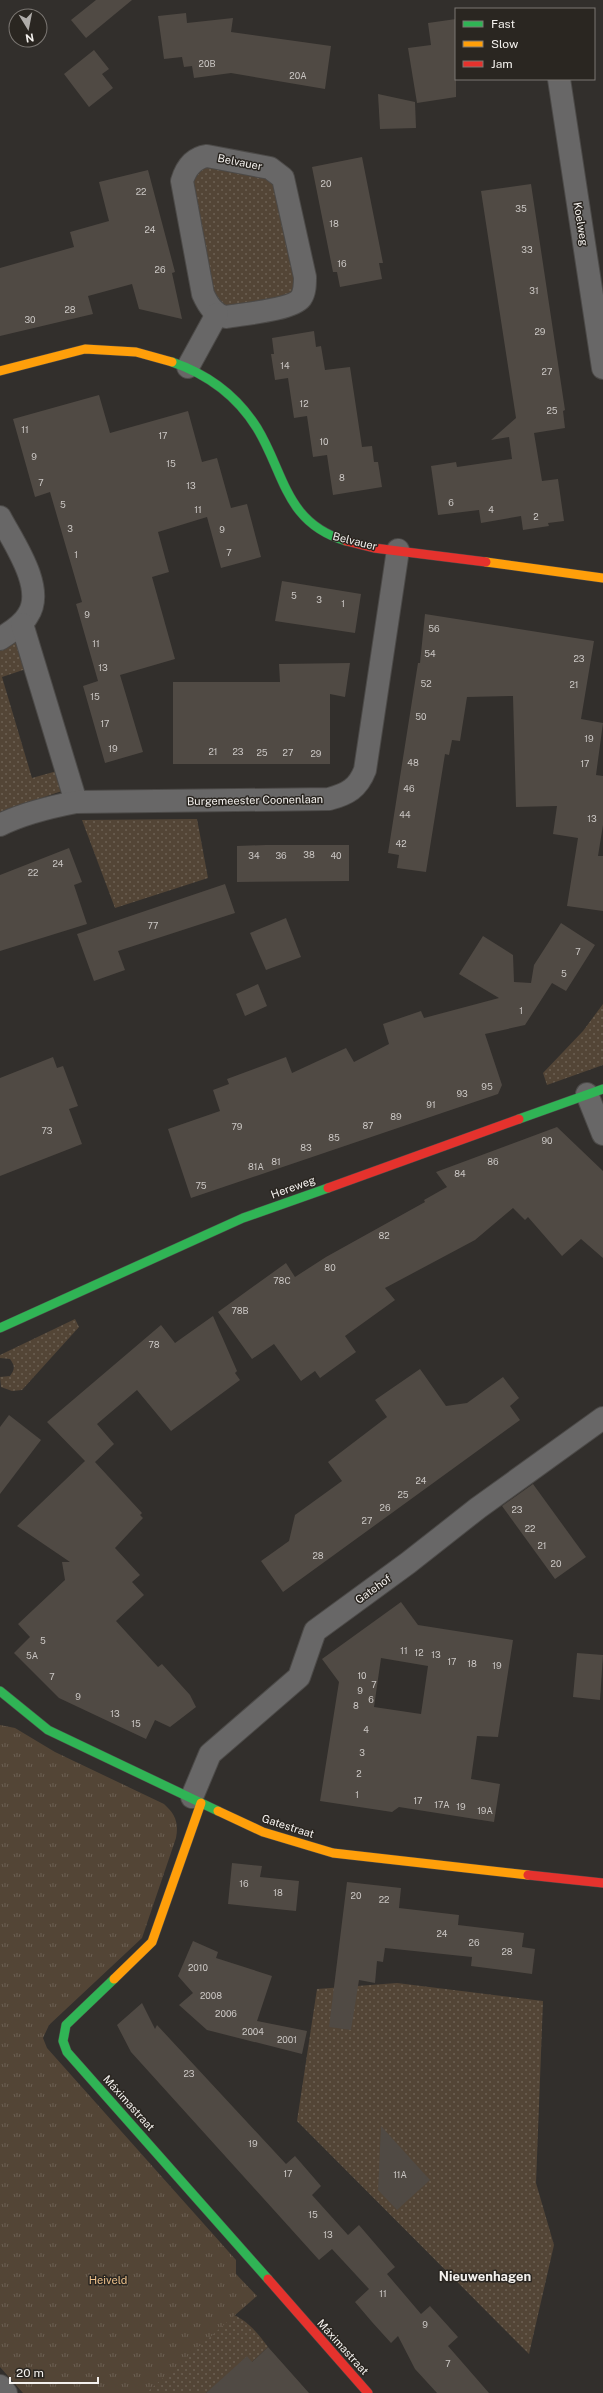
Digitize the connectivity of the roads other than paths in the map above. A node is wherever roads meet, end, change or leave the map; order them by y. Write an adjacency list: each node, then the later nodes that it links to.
1 (558, 80): 4 (street, Koelweg)
2 (217, 314): 2 (street, Belvauer); 3 (street)
3 (188, 367): 5 (street, Belvauer); 7 (street, Belvauer)
4 (603, 368)
5 (0, 371)
6 (0, 516): 9 (street)
7 (398, 550): 8 (street, Belvauer); 11 (street, Burgemeester Coonenlaan)
8 (603, 578)
9 (22, 624): 10 (street); 11 (street)
10 (0, 639)
11 (76, 802): 12 (street, Burgemeester Coonenlaan)
12 (0, 825)
13 (595, 1092): 14 (street); 15 (street, Hereweg)
14 (603, 1134)
15 (0, 1328)
16 (603, 1418): 18 (street, Gatehof)
17 (0, 1691): 18 (street, Gatestraat)
18 (196, 1800): 19 (street, Gatestraat); 22 (street, Máximastraat)
19 (603, 1883)
20 (0, 2386): 21 (street)
21 (6, 2393)
22 (368, 2393)

